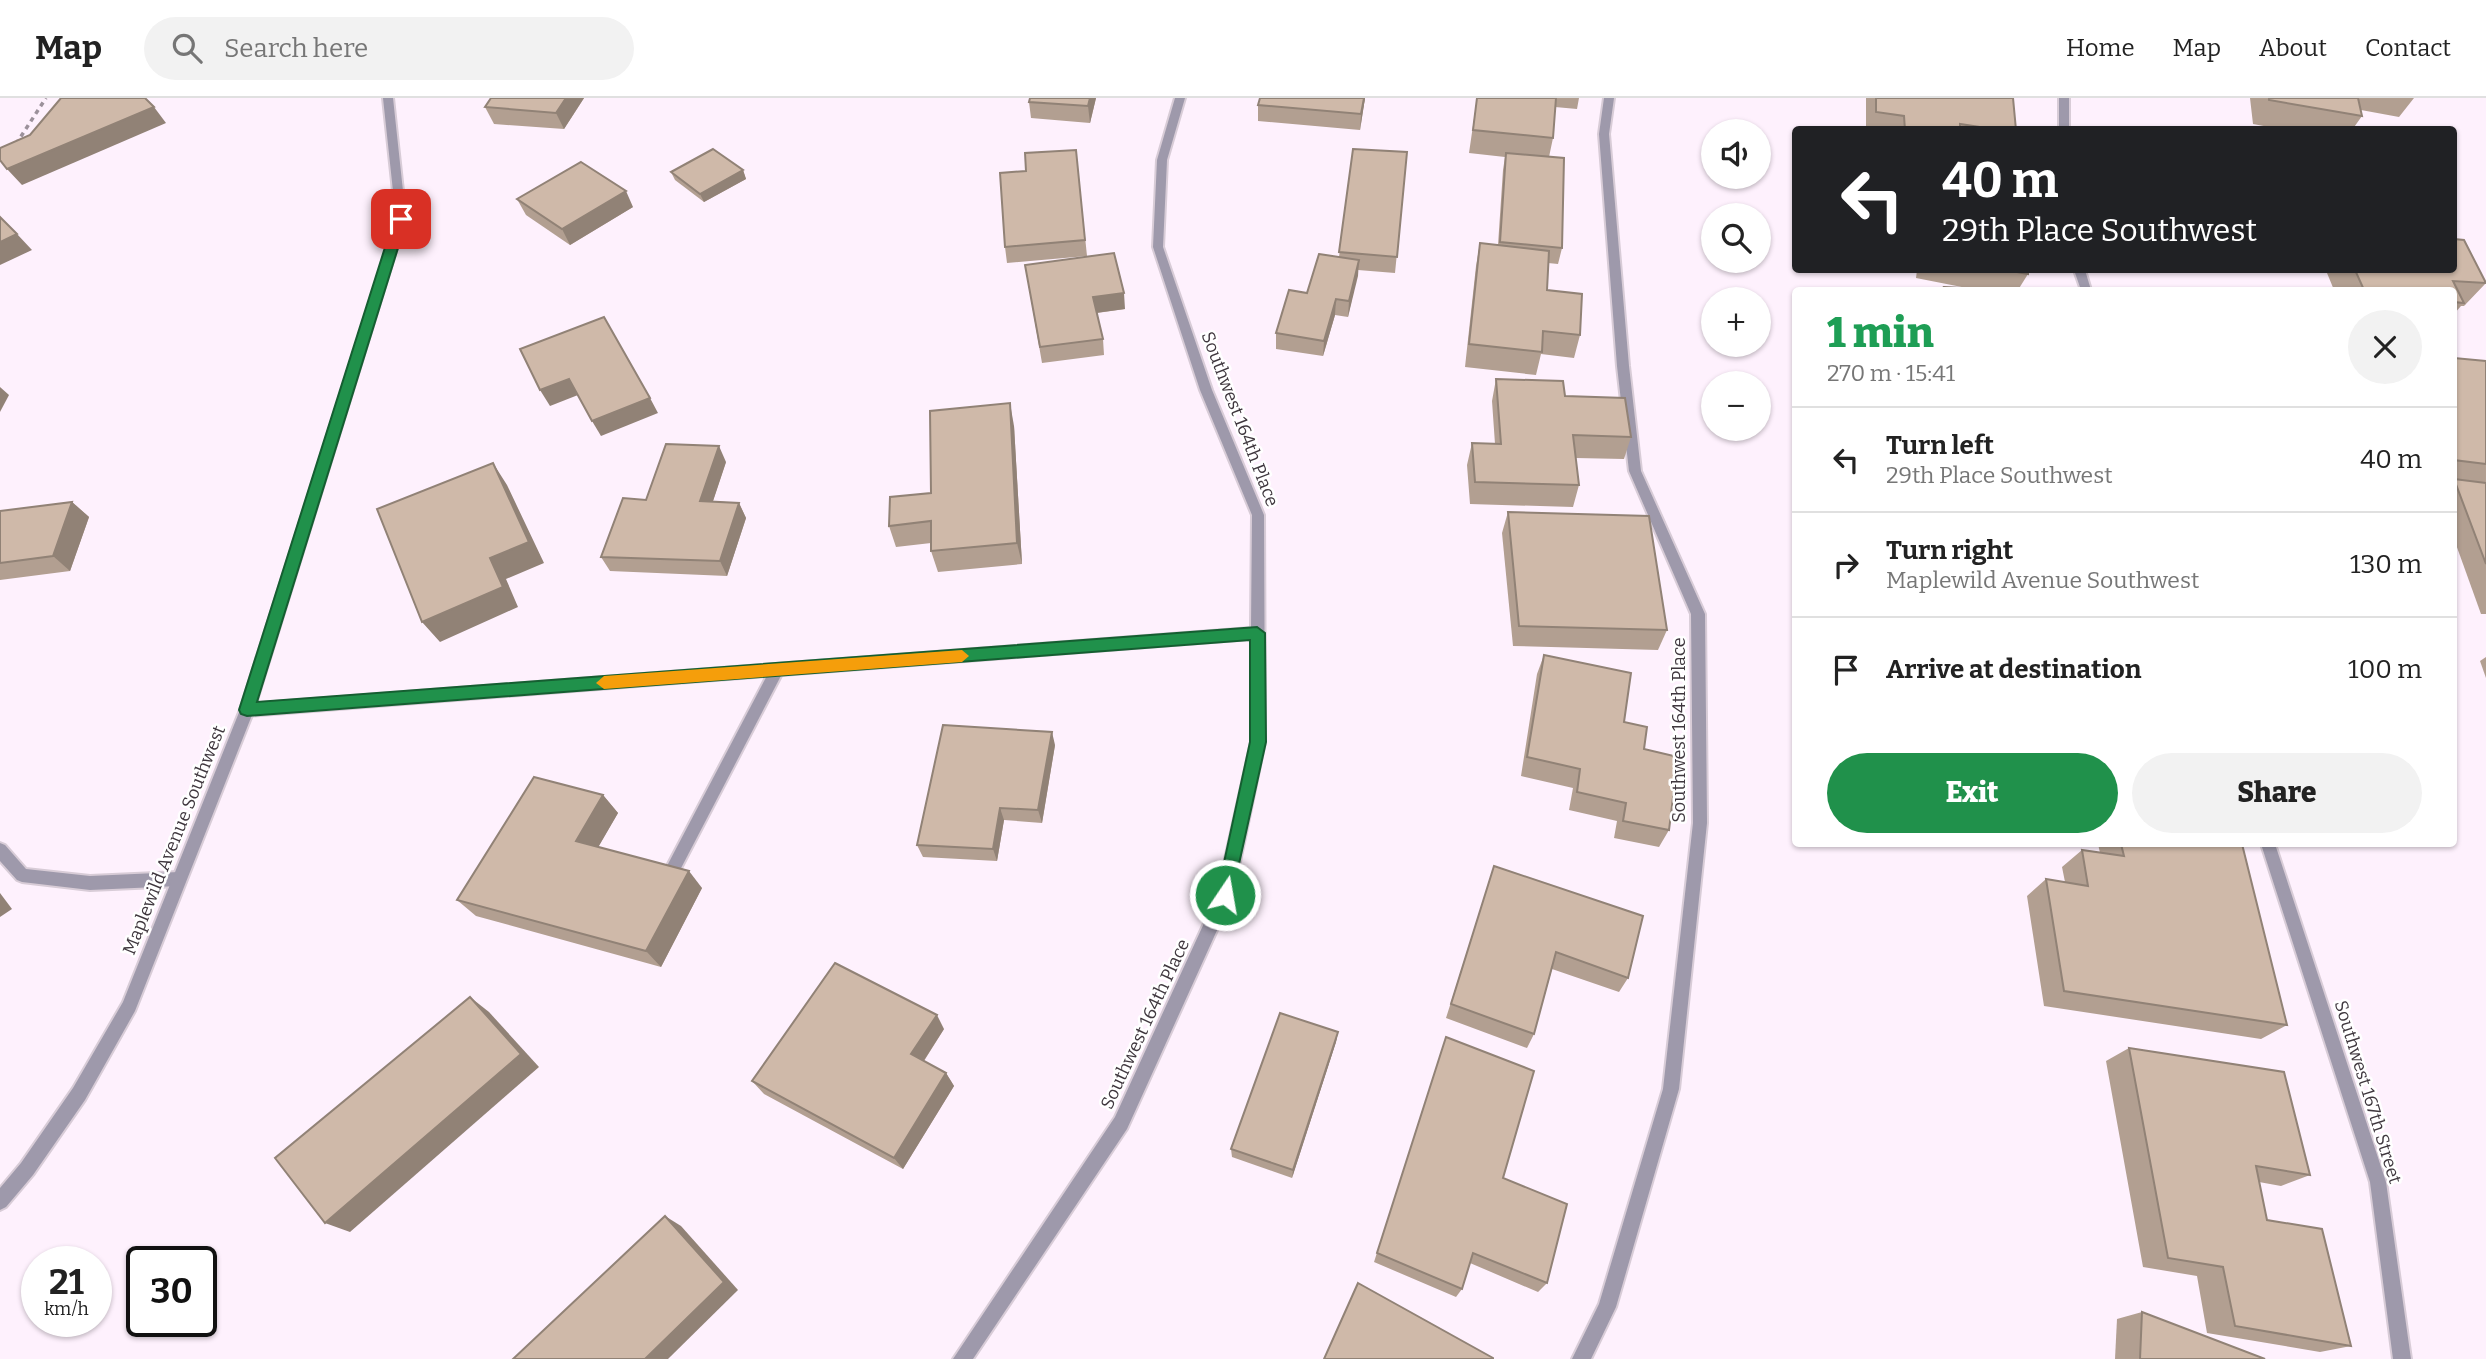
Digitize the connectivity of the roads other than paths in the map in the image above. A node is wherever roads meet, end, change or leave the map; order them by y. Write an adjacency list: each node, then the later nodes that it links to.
1 (388, 98): 8 (street, Maplewild Avenue Southwest)
2 (1180, 98): 6 (street, Southwest 164th Place)
3 (1609, 98): 15 (street, Southwest 164th Place)
4 (2064, 98): 5 (street)
5 (2064, 126)
6 (1257, 633): 7 (street); 14 (street, Southwest 164th Place)
7 (777, 670): 8 (street); 11 (street)
8 (247, 710): 12 (street, Maplewild Avenue Southwest)
9 (2268, 847): 16 (street, Southwest 167th Street)
10 (0, 850): 12 (street)
11 (673, 869)
12 (179, 879): 13 (street, Maplewild Avenue Southwest)
13 (0, 1201)
14 (962, 1359)
15 (1581, 1359)
16 (2402, 1359)

